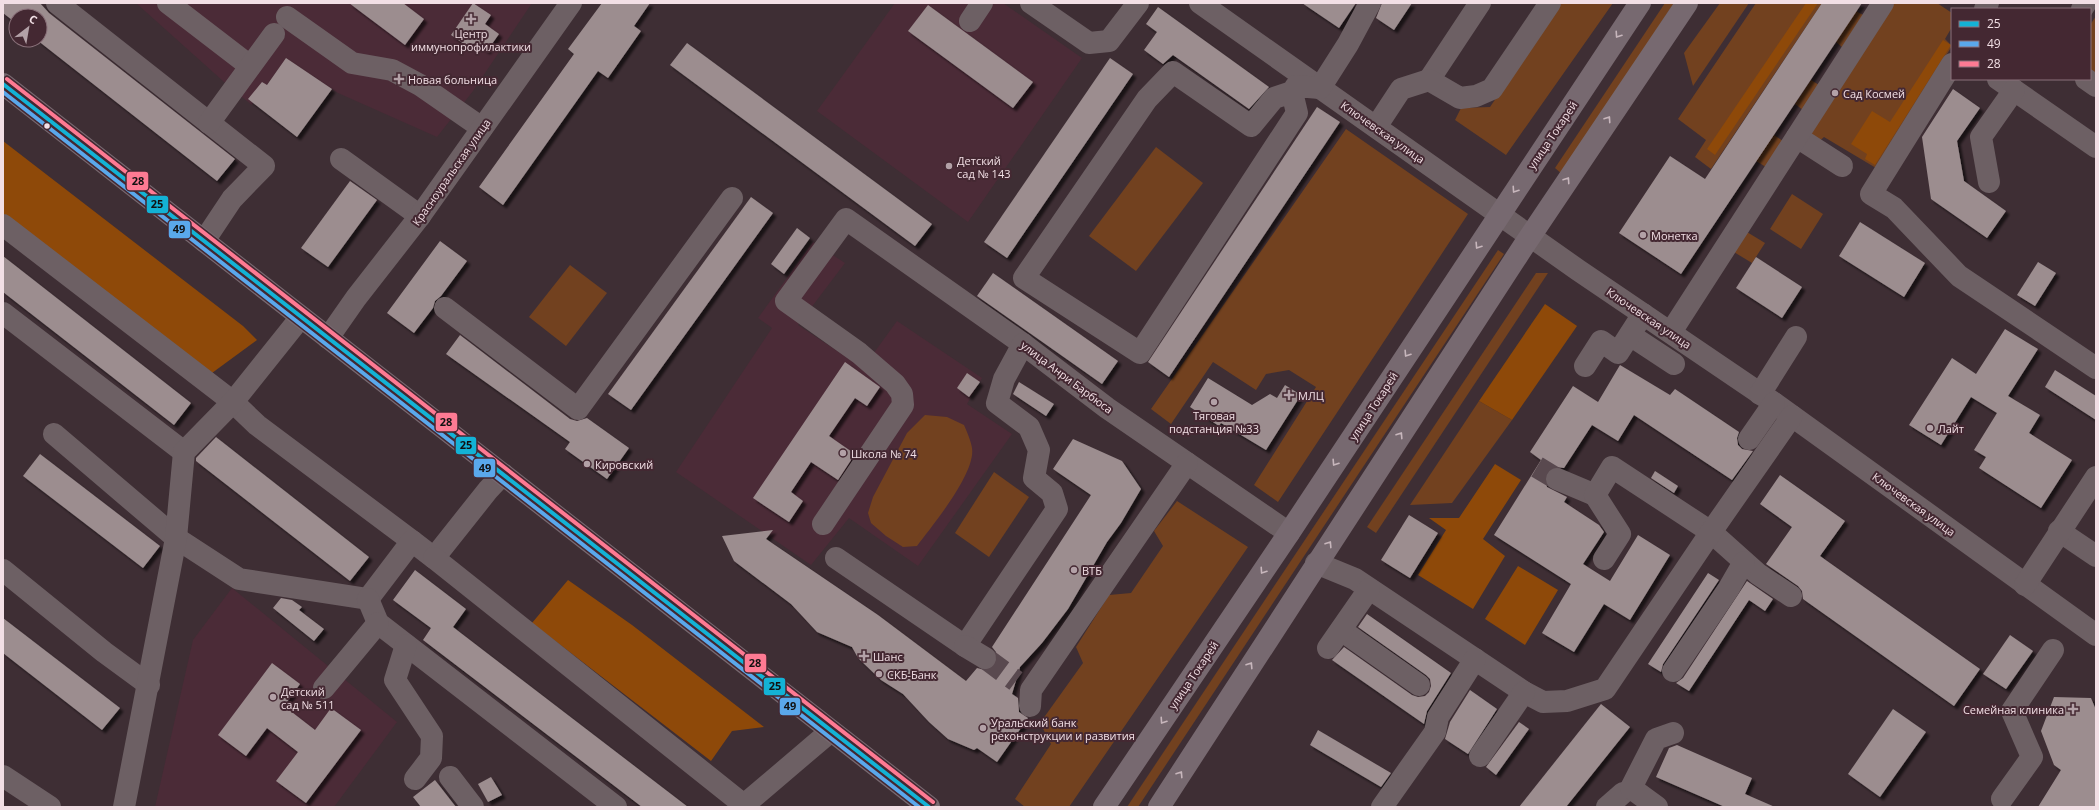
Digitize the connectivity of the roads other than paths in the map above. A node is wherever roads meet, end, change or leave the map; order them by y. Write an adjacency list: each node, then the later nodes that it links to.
1 (57, 3): 26 (street)
2 (168, 3): 17 (street)
3 (571, 3): 28 (street, Красноуральская улица)
4 (982, 3): 15 (street)
5 (1031, 3): 6 (street)
6 (1138, 3)
7 (1200, 3): 24 (street, Ключевская улица)
8 (1370, 3): 24 (street)
9 (1480, 3): 19 (street)
10 (1550, 3): 19 (street)
11 (1640, 3): 35 (main road, улица Токарей, one-way to 35)
12 (1688, 3): 38 (main road, one-way to 12)
13 (1883, 3): 29 (street)
14 (287, 17): 28 (street)
15 (970, 22)
16 (274, 34): 17 (street)
17 (250, 66): 26 (street)
18 (1951, 66): 51 (street)
19 (1429, 80): 27 (street)
20 (2087, 80): 23 (street)
21 (3, 84): 39 (main road)
22 (2006, 85): 30 (street); 33 (street)
23 (2096, 86)
24 (1320, 88): 25 (street); 27 (street, Ключевская улица)
25 (1292, 92): 25 (street)
26 (209, 123): 39 (street)
27 (1376, 127): 35 (street, Ключевская улица)
28 (482, 128): 36 (street, Красноуральская улица)
29 (1797, 137): 32 (street); 44 (street)
30 (2096, 147)
31 (341, 158): 36 (street)
32 (1842, 166)
33 (1989, 182)
34 (732, 198): 40 (street)
35 (1500, 213): 38 (street, Ключевская улица); 66 (main road, улица Токарей, one-way to 66)
36 (420, 216): 47 (street, Красноуральская улица)
37 (3, 225): 53 (street)
38 (1530, 236): 42 (street, Ключевская улица); 74 (main road, one-way to 38)
39 (204, 241): 43 (main road)
40 (445, 308)
41 (3, 313): 57 (street)
42 (1643, 314): 44 (street, Ключевская улица); 45 (street)
43 (301, 316): 47 (main road); 53 (street)
44 (1671, 332): 52 (street, Ключевская улица)
45 (1630, 335): 49 (street); 50 (street)
46 (1796, 337): 52 (street)
47 (328, 338): 59 (main road)
48 (1023, 344): 58 (street, улица Анри Барбюса); 63 (street, улица Анри Барбюса); 84 (street)
49 (1674, 364)
50 (1585, 366)
51 (2096, 368)
52 (1767, 399): 54 (street, Ключевская улица); 56 (street)
53 (233, 402): 57 (street); 68 (street)
54 (1792, 416): 65 (street); 76 (street, Ключевская улица)
55 (54, 434): 67 (street)
56 (1749, 439)
57 (184, 452): 67 (street)
58 (1187, 463): 66 (street, улица Анри Барбюса); 93 (street)
59 (503, 474): 70 (street); 95 (main road)
60 (2096, 477): 64 (street)
61 (1557, 479): 62 (street)
62 (1595, 495): 65 (street); 72 (street)
63 (823, 524)
64 (2059, 531): 69 (street); 76 (street)
65 (1710, 532): 73 (street); 94 (street)
66 (1289, 533): 108 (main road, улица Токарей, one-way to 108)
67 (176, 538): 79 (street); 90 (street)
68 (412, 541): 70 (street); 79 (street)
69 (2096, 556)
70 (434, 558): 95 (street)
71 (836, 558): 84 (street)
72 (1604, 559)
73 (1744, 562): 78 (street); 89 (street)
74 (1316, 563): 77 (street); 109 (main road, one-way to 74)
75 (3, 570): 90 (street)
76 (2025, 584): 82 (street, Ключевская улица)
77 (1368, 589): 81 (street); 88 (street)
78 (1791, 596)
79 (368, 599): 80 (street)
80 (378, 623): 83 (street); 92 (street)
81 (1341, 630): 85 (street); 91 (street)
82 (2096, 635)
83 (406, 645): 100 (street); 106 (street)
84 (965, 646): 87 (street)
85 (1328, 648)
86 (2053, 650): 102 (street)
87 (985, 658)
88 (1475, 659): 94 (street); 110 (street)
89 (1673, 671)
90 (149, 685): 104 (street)
91 (1419, 685)
92 (324, 688)
93 (1026, 692)
94 (1524, 692): 97 (street)
95 (831, 731): 107 (main road)
96 (1673, 733): 101 (street)
97 (1480, 756)
98 (3, 776): 103 (street)
99 (450, 777): 105 (street)
100 (416, 779)
101 (1620, 796): 111 (street)
102 (2002, 799)
103 (50, 807)
104 (124, 807)
105 (473, 807)
106 (616, 807)
107 (929, 807)
108 (1104, 807)
109 (1159, 807)
110 (1382, 807)
111 (1657, 807)

